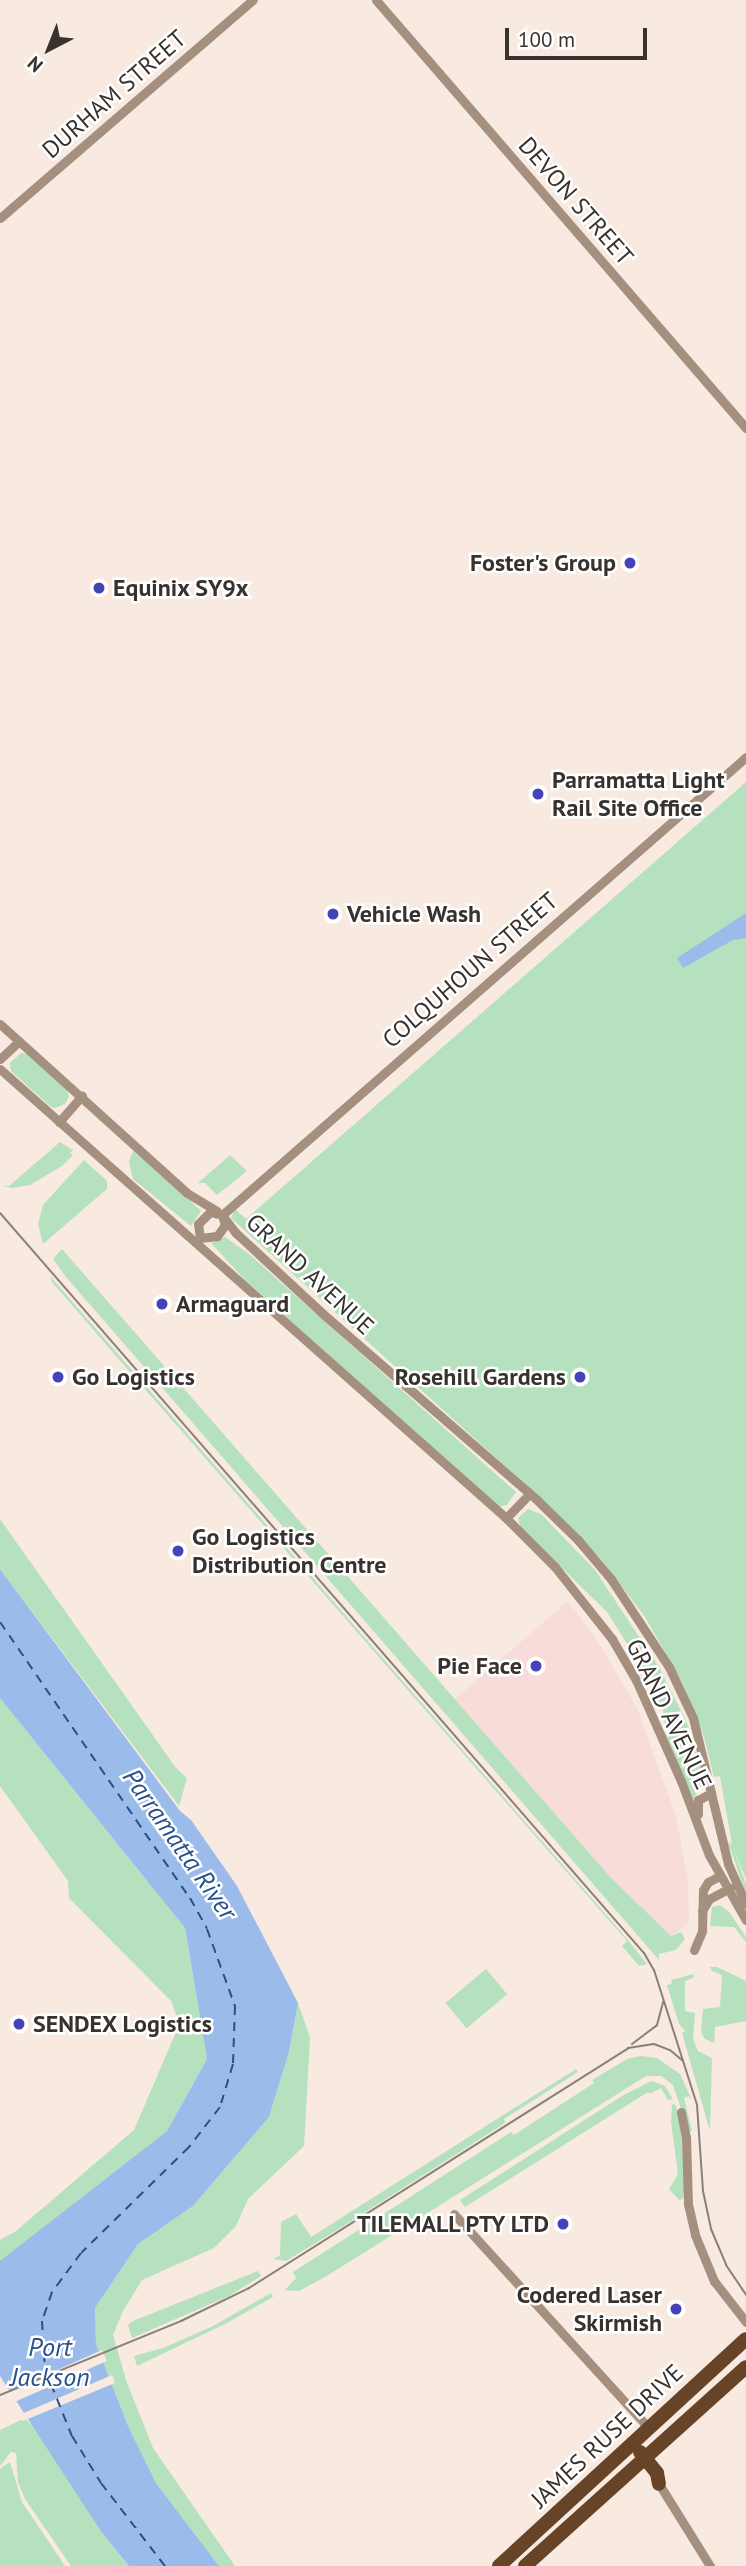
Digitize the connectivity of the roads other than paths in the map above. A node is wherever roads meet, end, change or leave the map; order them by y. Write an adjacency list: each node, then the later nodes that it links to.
1 (253, 0): 3 (street, DURHAM STREET)
2 (376, 0): 4 (street, DEVON STREET)
3 (0, 218)
4 (746, 428)
5 (746, 757): 13 (street, COLQUHOUN STREET)
6 (0, 1024): 7 (street, GRAND AVENUE)
7 (19, 1041): 8 (street); 10 (street, GRAND AVENUE)
8 (0, 1059)
9 (0, 1069): 11 (street, GRAND AVENUE)
10 (82, 1096): 11 (street); 13 (street, GRAND AVENUE)
11 (59, 1122): 12 (street, GRAND AVENUE)
12 (132, 1186): 14 (street, GRAND AVENUE); 15 (street, GRAND AVENUE)
13 (221, 1215): 14 (street); 14 (street); 16 (street, GRAND AVENUE)
14 (200, 1238): 15 (street, GRAND AVENUE)
15 (246, 1287): 17 (street, GRAND AVENUE)
16 (529, 1494): 17 (street); 18 (street, GRAND AVENUE)
17 (506, 1518): 19 (street, GRAND AVENUE)
18 (711, 1793): 19 (street); 21 (street, GRAND AVENUE)
19 (708, 1850): 20 (street, GRAND AVENUE)
20 (720, 1876): 21 (street); 22 (street, GRAND AVENUE); 24 (street)
21 (734, 1879): 22 (street); 23 (street, GRAND AVENUE)
22 (729, 1891): 24 (street); 25 (street, GRAND AVENUE)
23 (746, 1904)
24 (701, 1912): 26 (street)
25 (746, 1920)
26 (694, 1950)
27 (681, 2112): 29 (street)
28 (454, 2214): 32 (street)
29 (746, 2322)
30 (746, 2339): 32 (main road, JAMES RUSE DRIVE)
31 (746, 2367): 34 (main road, JAMES RUSE DRIVE)
32 (649, 2428): 33 (main road, JAMES RUSE DRIVE)
33 (625, 2449): 34 (main road); 38 (main road, JAMES RUSE DRIVE)
34 (647, 2457): 35 (main road, JAMES RUSE DRIVE); 36 (main road)
35 (624, 2477): 36 (main road); 39 (main road, JAMES RUSE DRIVE)
36 (659, 2484): 37 (street)
37 (709, 2564)
38 (499, 2566)
39 (525, 2566)

